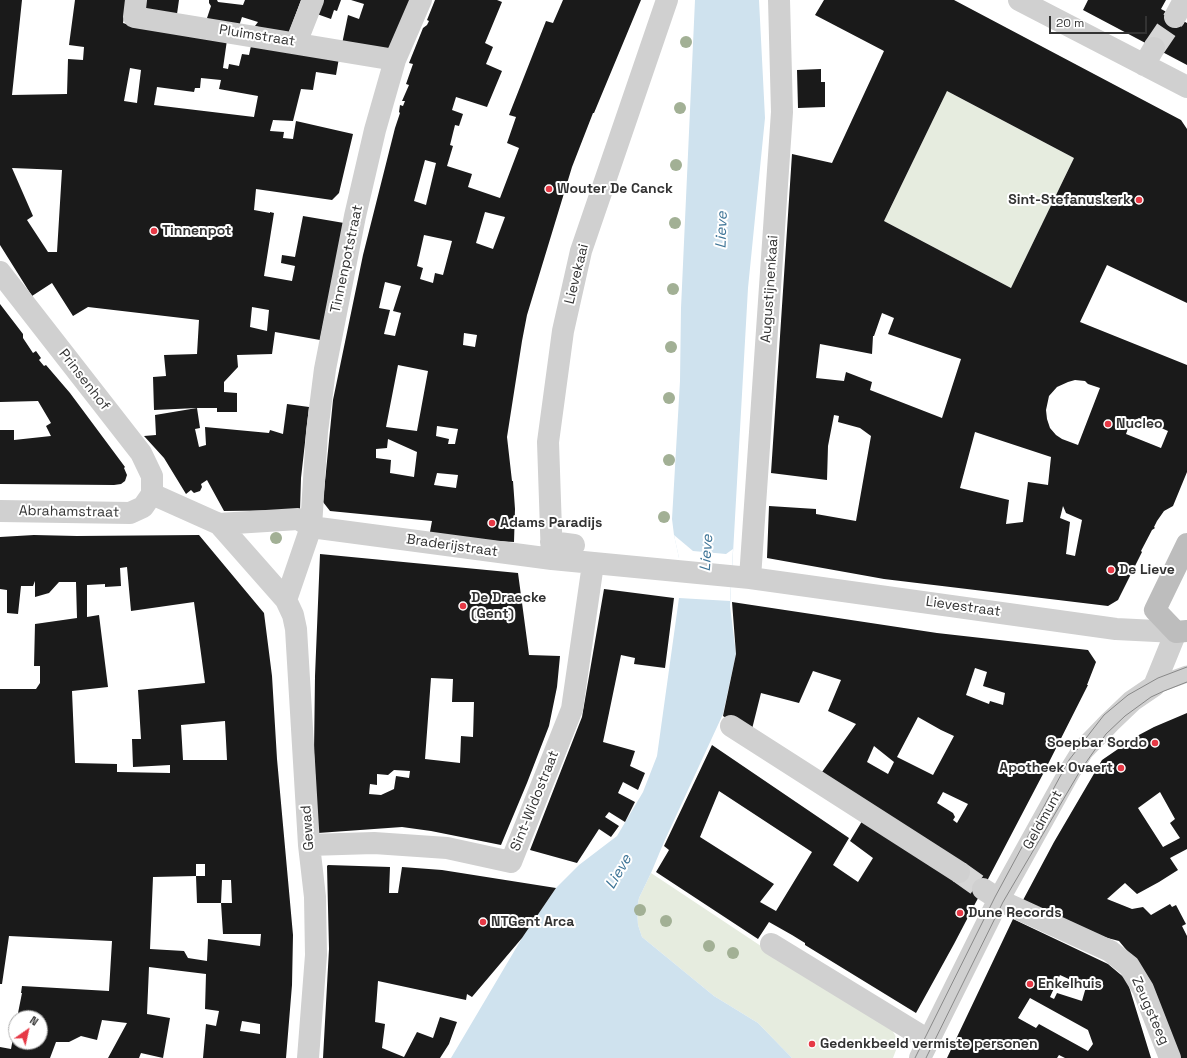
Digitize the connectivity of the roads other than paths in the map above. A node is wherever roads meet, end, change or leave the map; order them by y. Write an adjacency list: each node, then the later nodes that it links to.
1 (136, 0): 7 (street, Pluimstraat)
2 (313, 0): 7 (street)
3 (421, 0): 8 (street, Tinnenpotstraat)
4 (667, 0): 17 (street, Lievekaai)
5 (779, 0): 19 (street, Augustijnenkaai)
6 (1019, 0): 9 (street)
7 (296, 43): 8 (street, Pluimstraat)
8 (396, 60): 14 (street, Tinnenpotstraat)
9 (1187, 87)
10 (1, 277): 11 (street, Prinsenhof)
11 (152, 494): 12 (street, Abrahamstraat); 13 (street)
12 (0, 511)
13 (218, 524): 14 (street); 20 (street, Gewad)
14 (311, 527): 17 (street, Braderijstraat); 20 (street)
15 (1187, 544): 21 (street)
16 (574, 545): 17 (street)
17 (552, 551): 18 (street, Braderijstraat)
18 (593, 564): 19 (street); 25 (street, Sint-Widostraat)
19 (741, 577): 21 (street, Lievestraat)
20 (286, 600): 25 (street, Gewad)
21 (1181, 631): 23 (street)
22 (1187, 674): 23 (lane)
23 (1154, 686): 27 (street, Geldmunt)
24 (732, 726): 26 (street)
25 (309, 845): 30 (street, Gewad)
26 (959, 872)
27 (991, 894): 29 (street, Geldmunt); 31 (street, Zeugsteeg)
28 (771, 944): 29 (street, Geldmunt)
29 (924, 1049)
30 (308, 1058)
31 (1170, 1058)

